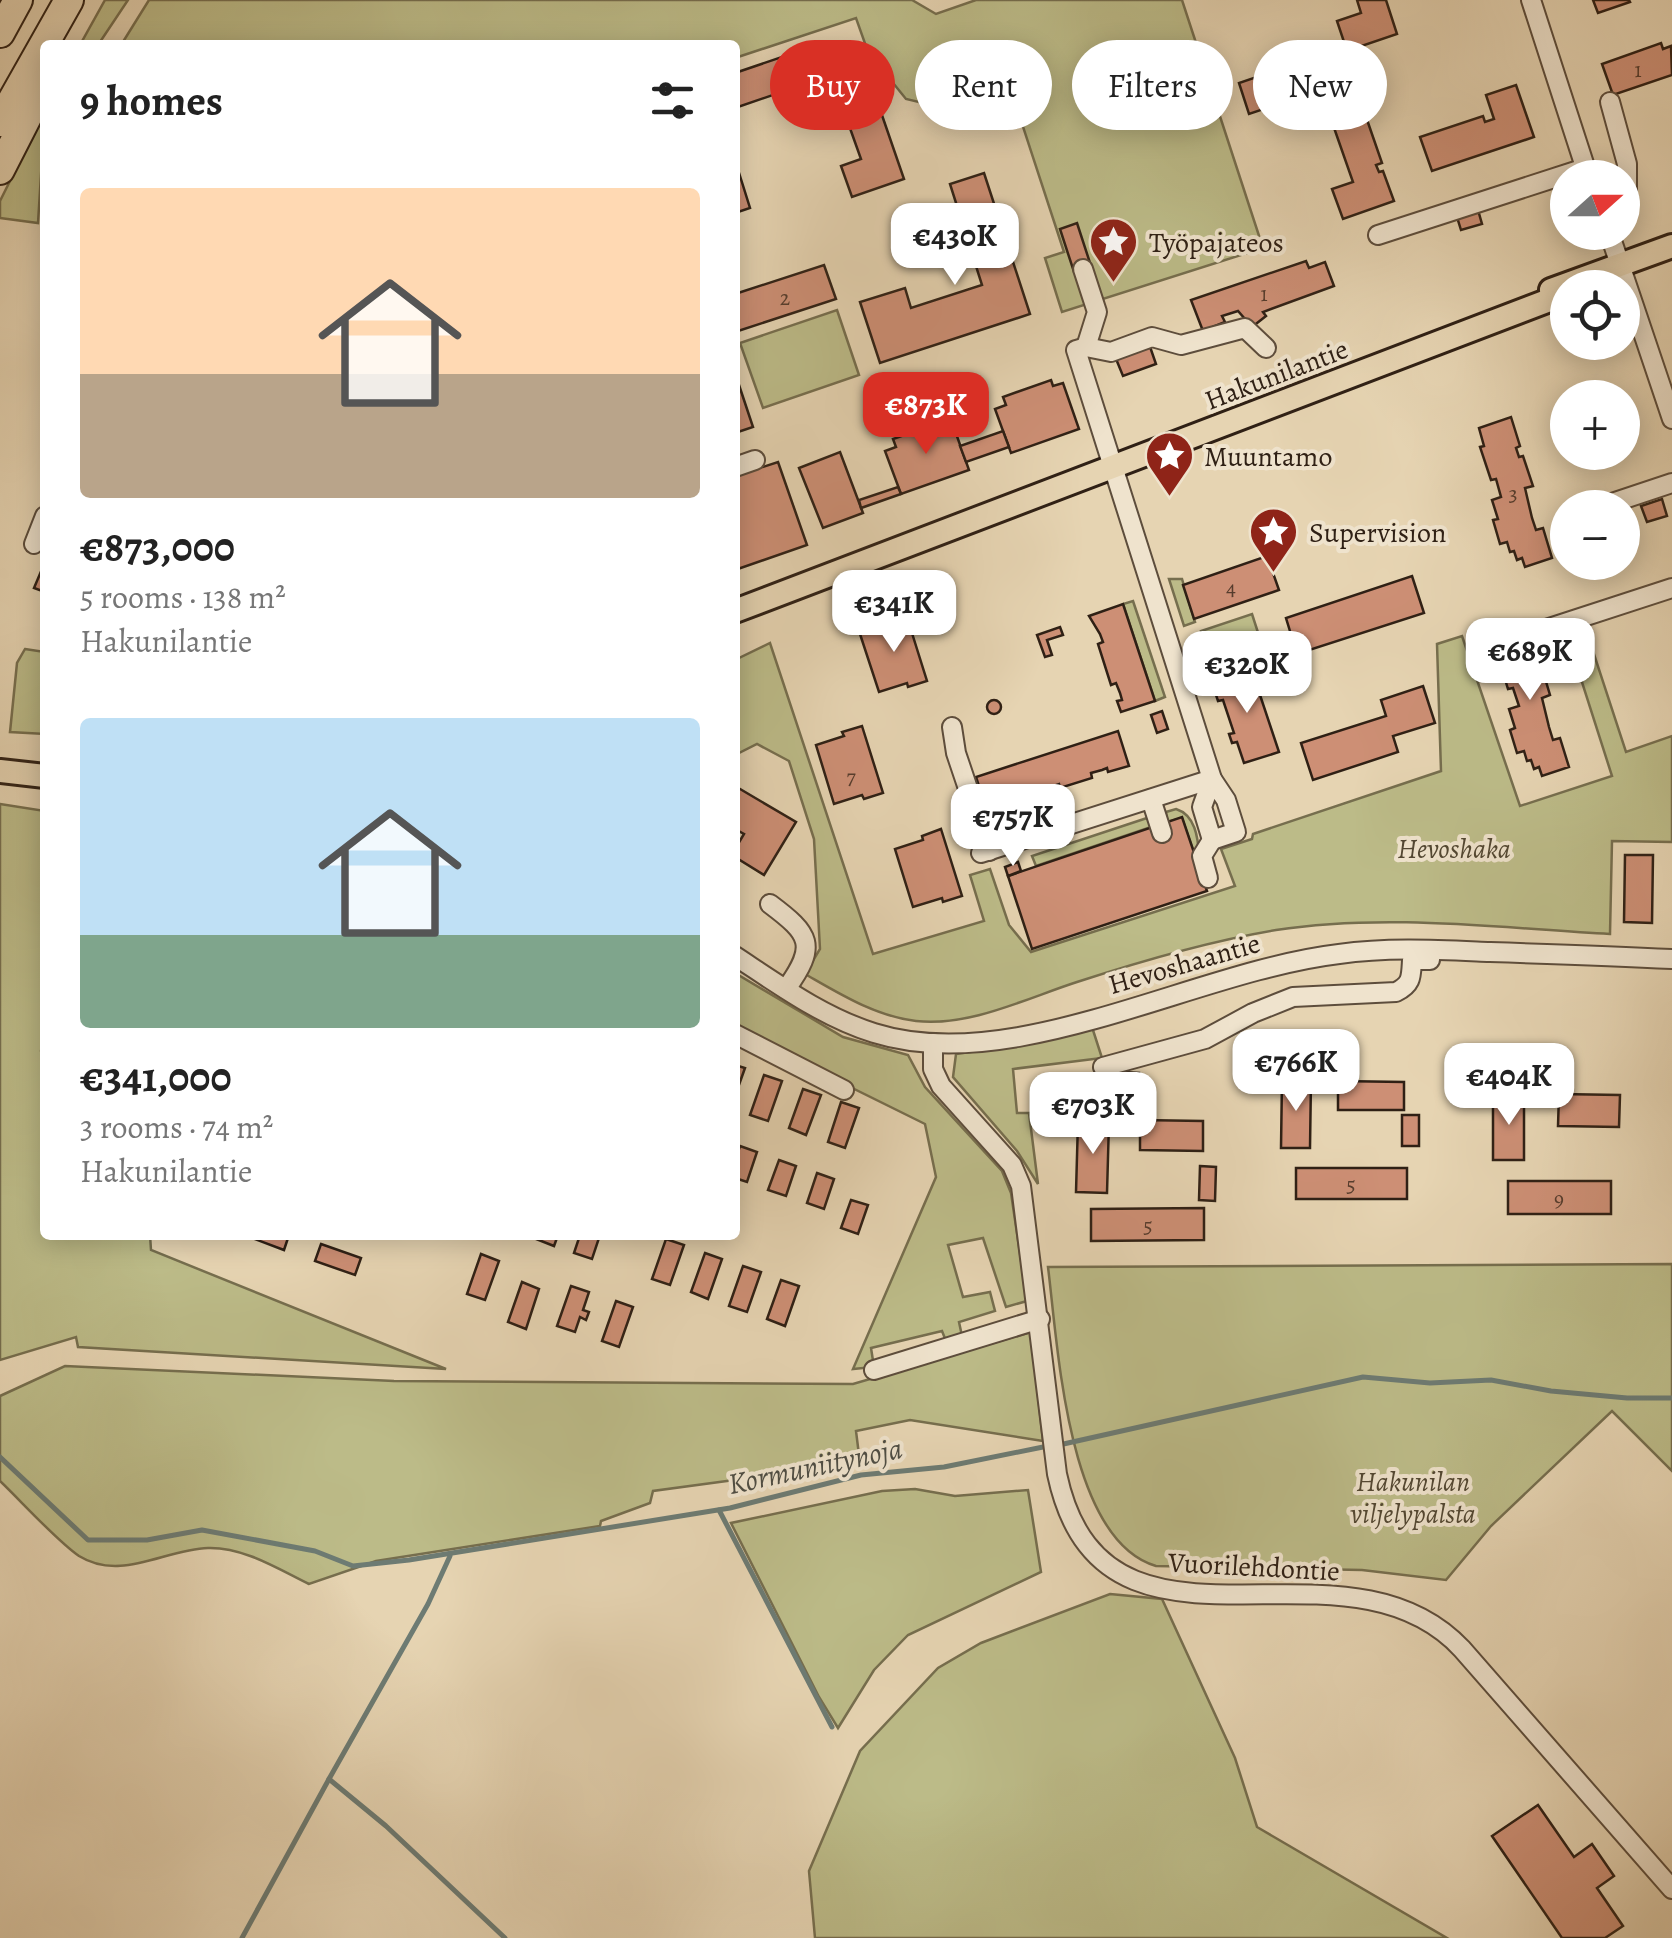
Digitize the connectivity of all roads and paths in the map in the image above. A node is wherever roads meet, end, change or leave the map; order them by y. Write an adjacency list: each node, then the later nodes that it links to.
1 (18, 0): 4 (highway)
2 (1532, 0): 11 (street)
3 (67, 4): 5 (highway); 6 (highway)
4 (0, 33)
5 (47, 40)
6 (56, 40)
7 (40, 52): 10 (highway)
8 (40, 92): 13 (highway)
9 (1610, 102): 12 (street)
10 (0, 122)
11 (1583, 160)
12 (1626, 160)
13 (0, 170)
14 (1550, 184): 15 (street)
15 (1378, 235)
16 (1672, 246): 19 (main road, Hakunilantie)
17 (1615, 250): 19 (street)
18 (1672, 256): 19 (main road, Hakunilantie)
19 (1622, 268): 21 (main road, Hakunilantie); 23 (main road, Hakunilantie); 26 (street)
20 (1083, 269): 24 (street)
21 (1618, 270)
22 (1550, 301): 23 (main road, Hakunilantie)
23 (1501, 320): 29 (main road, Hakunilantie)
24 (1081, 348): 25 (street); 29 (street)
25 (1266, 348)
26 (1672, 420)
27 (755, 460): 28 (street)
28 (740, 464)
29 (1114, 467): 35 (main road, Hakunilantie); 40 (street)
30 (1672, 483): 31 (street)
31 (1640, 494)
32 (40, 529): 33 (street)
33 (34, 544)
34 (1672, 588): 36 (street)
35 (740, 609)
36 (1544, 630)
37 (952, 727): 43 (street)
38 (0, 771): 39 (main road)
39 (40, 775)
40 (1212, 779): 43 (street); 45 (street); 47 (street)
41 (0, 782): 42 (main road)
42 (40, 786)
43 (1150, 799): 46 (street)
44 (1247, 802): 45 (street)
45 (1229, 809): 47 (street)
46 (1162, 832)
47 (1212, 840): 48 (street)
48 (1208, 878)
49 (770, 904): 53 (street)
50 (1430, 950): 52 (street, Hevoshaantie); 55 (street, Hevoshaantie); 56 (street)
51 (740, 959): 53 (street, Hevoshaantie)
52 (1672, 959)
53 (786, 989): 55 (street, Hevoshaantie)
54 (740, 1037): 57 (street)
55 (932, 1044): 58 (street, Vuorilehdontie)
56 (1103, 1067)
57 (844, 1090)
58 (1040, 1319): 59 (street); 60 (street, Vuorilehdontie)
59 (874, 1370)
60 (1672, 1889)

